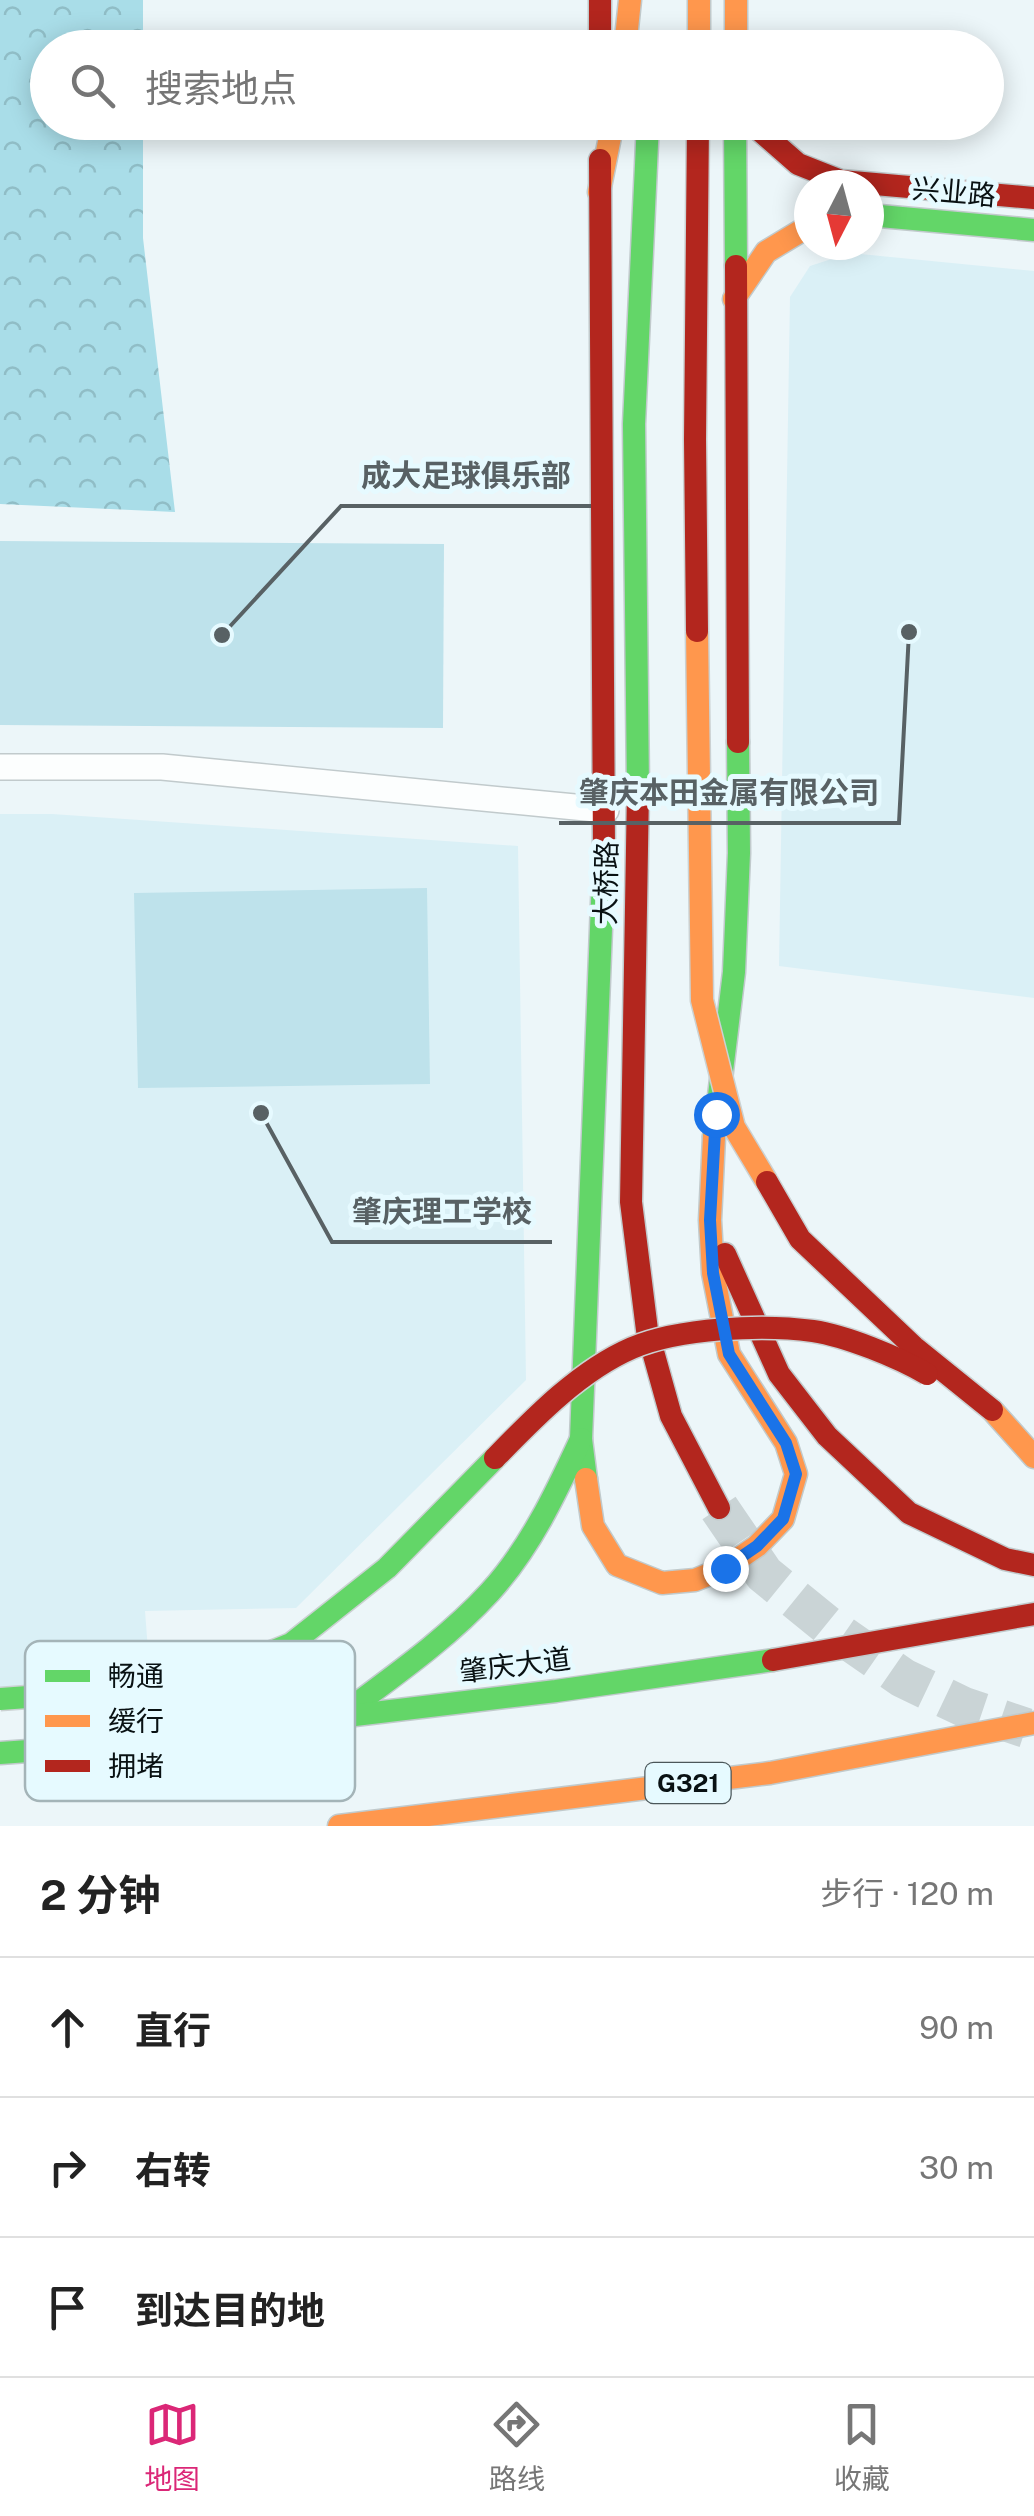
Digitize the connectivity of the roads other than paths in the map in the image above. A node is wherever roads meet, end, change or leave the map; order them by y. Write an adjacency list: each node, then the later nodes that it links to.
1 (600, 0): 6 (main road)
2 (630, 0): 7 (main road)
3 (648, 0): 8 (main road)
4 (699, 0): 9 (main road)
5 (736, 0): 10 (main road)
6 (600, 30)
7 (627, 30)
8 (649, 30)
9 (698, 30)
10 (736, 30)
11 (600, 140): 17 (main road)
12 (610, 140): 17 (main road)
13 (647, 140): 29 (main road, 大桥路)
14 (698, 140): 26 (main road, bridge)
15 (735, 140): 22 (main road)
16 (771, 140): 18 (main road, 兴业路)
17 (600, 192): 24 (main road)
18 (1034, 198)
19 (884, 216): 20 (main road, 兴业路)
20 (1034, 230)
21 (794, 235): 22 (main road)
22 (734, 299): 25 (main road)
23 (0, 767): 24 (street)
24 (606, 810): 27 (main road)
25 (710, 1220): 27 (main road); 30 (main road)
26 (992, 1410): 28 (main road); 32 (main road, bridge)
27 (581, 1439): 35 (main road)
28 (1034, 1457)
29 (719, 1508)
30 (1034, 1565)
31 (1034, 1614): 36 (main road, 肇庆大道)
32 (295, 1641)
33 (25, 1696): 34 (main road, bridge)
34 (0, 1698)
35 (355, 1705)
36 (355, 1714)
37 (1034, 1722): 40 (main road, G321)
38 (25, 1750): 39 (main road, 肇庆大道)
39 (0, 1752)
40 (339, 1826)

